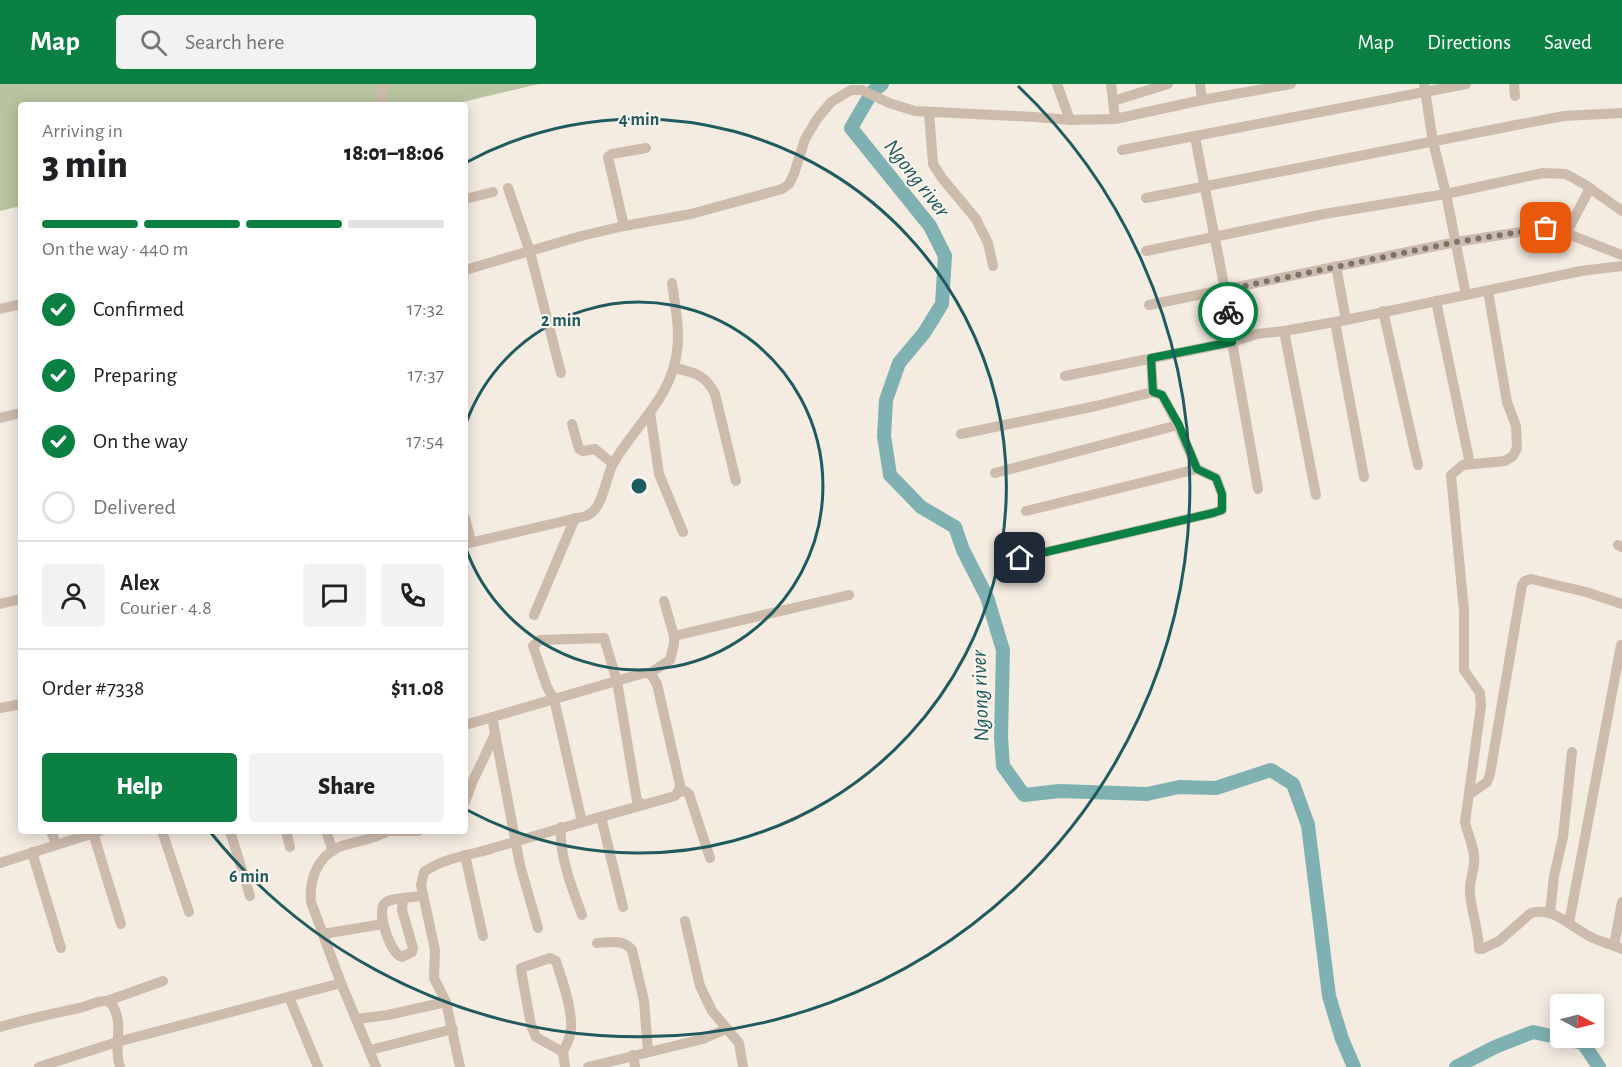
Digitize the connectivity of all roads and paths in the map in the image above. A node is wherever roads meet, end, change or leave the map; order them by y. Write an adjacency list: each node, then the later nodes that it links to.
1 (383, 84): 13 (street)
2 (1057, 84): 16 (street)
3 (1111, 84): 12 (street)
4 (1168, 84): 12 (street)
5 (1200, 84): 11 (street)
6 (1291, 84): 11 (street)
7 (1466, 84): 9 (street)
8 (1514, 84): 10 (street)
9 (1425, 88): 18 (street); 19 (street)
10 (1515, 96)
11 (1202, 100): 17 (street)
12 (1113, 101): 17 (street)
13 (382, 102)
14 (929, 112): 16 (street); 30 (street); 37 (street)
15 (1622, 113): 19 (street)
16 (1070, 120): 17 (street)
17 (1115, 120)
18 (1195, 137): 21 (street); 23 (street)
19 (1433, 142): 23 (street); 26 (street)
20 (646, 148): 30 (street)
21 (1122, 150)
22 (508, 188): 35 (street)
23 (1205, 188): 28 (street); 32 (street)
24 (1590, 188): 26 (street); 29 (street); 31 (street)
25 (493, 192): 27 (street)
26 (1446, 194): 32 (street); 33 (street)
27 (468, 198)
28 (1146, 198)
29 (1622, 211)
30 (624, 226): 35 (street)
31 (1566, 234): 33 (street); 36 (street)
32 (1216, 236): 34 (street); 42 (street)
33 (1456, 242): 39 (street); 44 (street)
34 (1146, 251)
35 (530, 252): 40 (street); 55 (street)
36 (1622, 255)
37 (993, 266)
38 (1622, 266): 43 (street)
39 (1336, 267): 42 (street); 50 (street)
40 (468, 269)
41 (672, 283): 54 (street)
42 (1225, 290): 47 (street); 52 (street)
43 (1488, 291): 44 (street); 65 (street)
44 (1466, 295): 45 (street)
45 (1436, 301): 49 (street); 65 (street)
46 (18, 305): 48 (street)
47 (1149, 305)
48 (0, 309)
49 (1383, 311): 50 (street); 66 (street)
50 (1340, 321): 51 (street); 69 (street)
51 (1284, 331): 52 (street); 72 (street)
52 (1232, 342): 53 (street); 71 (street)
53 (1151, 358): 56 (street); 57 (street)
54 (674, 368): 58 (street); 70 (street)
55 (561, 373)
56 (1065, 376)
57 (1153, 392): 62 (street); 63 (street)
58 (650, 411): 64 (street); 75 (street)
59 (18, 414): 60 (street)
60 (0, 418)
61 (572, 424): 64 (street)
62 (1179, 425): 67 (street); 68 (street)
63 (961, 434)
64 (613, 464): 74 (street)
65 (1470, 464): 124 (street)
66 (1418, 465)
67 (1197, 469): 73 (street); 77 (street)
68 (995, 473)
69 (1364, 477)
70 (736, 480)
71 (1258, 489)
72 (1316, 495)
73 (1026, 511)
74 (575, 518): 76 (street); 83 (street)
75 (683, 532)
76 (468, 543)
77 (1020, 558)
78 (849, 595): 84 (street)
79 (18, 600): 81 (street)
80 (664, 601): 84 (street)
81 (0, 604)
82 (1622, 604): 97 (street)
83 (534, 615)
84 (674, 636): 86 (street)
85 (1622, 645): 127 (street)
86 (650, 673): 87 (street); 96 (street)
87 (617, 681): 88 (street); 88 (street); 98 (street)
88 (554, 699): 91 (street); 100 (street)
89 (18, 705): 90 (street)
90 (0, 708)
91 (492, 717): 92 (street); 93 (street)
92 (468, 724)
93 (495, 734): 95 (street); 110 (street)
94 (1572, 752): 124 (street)
95 (468, 788)
96 (678, 792): 98 (street); 116 (street)
97 (1473, 792)
98 (644, 805): 99 (street)
99 (601, 817): 100 (street); 122 (street)
100 (582, 822): 101 (street)
101 (561, 827): 110 (street); 125 (street)
102 (52, 834): 111 (street)
103 (90, 834): 111 (street)
104 (98, 834): 128 (street)
105 (163, 834): 123 (street)
106 (231, 834): 118 (street)
107 (287, 834): 112 (street)
108 (327, 834): 113 (street)
109 (384, 834): 113 (street)
110 (516, 841): 115 (street); 130 (street)
111 (56, 844): 114 (street)
112 (290, 847)
113 (333, 851): 131 (street)
114 (32, 852): 117 (street); 135 (street)
115 (465, 855): 119 (street); 132 (street)
116 (710, 858)
117 (0, 863)
118 (250, 896)
119 (422, 896): 120 (street); 140 (street)
120 (403, 898): 129 (street); 129 (street)
121 (1622, 902): 134 (street)
122 (623, 908)
123 (189, 912)
124 (1550, 913): 127 (street)
125 (582, 915)
126 (685, 921): 144 (street)
127 (1569, 923): 134 (street)
128 (121, 924)
129 (383, 924): 131 (street)
130 (538, 928)
131 (323, 934): 137 (street)
132 (483, 936)
133 (597, 943): 147 (street)
134 (1618, 947)
135 (61, 948)
136 (163, 981): 139 (street)
137 (341, 983): 138 (street); 141 (street)
138 (289, 997): 145 (street); 152 (street)
139 (107, 1001): 142 (street); 145 (street)
140 (446, 1002): 141 (street); 143 (street)
141 (356, 1019): 146 (street)
142 (0, 1027)
143 (453, 1029): 146 (street); 154 (street)
144 (726, 1029): 147 (street); 158 (street)
145 (117, 1042): 150 (street); 151 (street)
146 (370, 1050): 153 (street)
147 (648, 1051): 149 (street)
148 (562, 1052): 148 (street); 155 (street)
149 (633, 1055): 156 (street); 157 (street)
150 (39, 1067)
151 (120, 1067)
152 (318, 1067)
153 (376, 1067)
154 (460, 1067)
155 (565, 1067)
156 (588, 1067)
157 (635, 1067)
158 (742, 1067)

